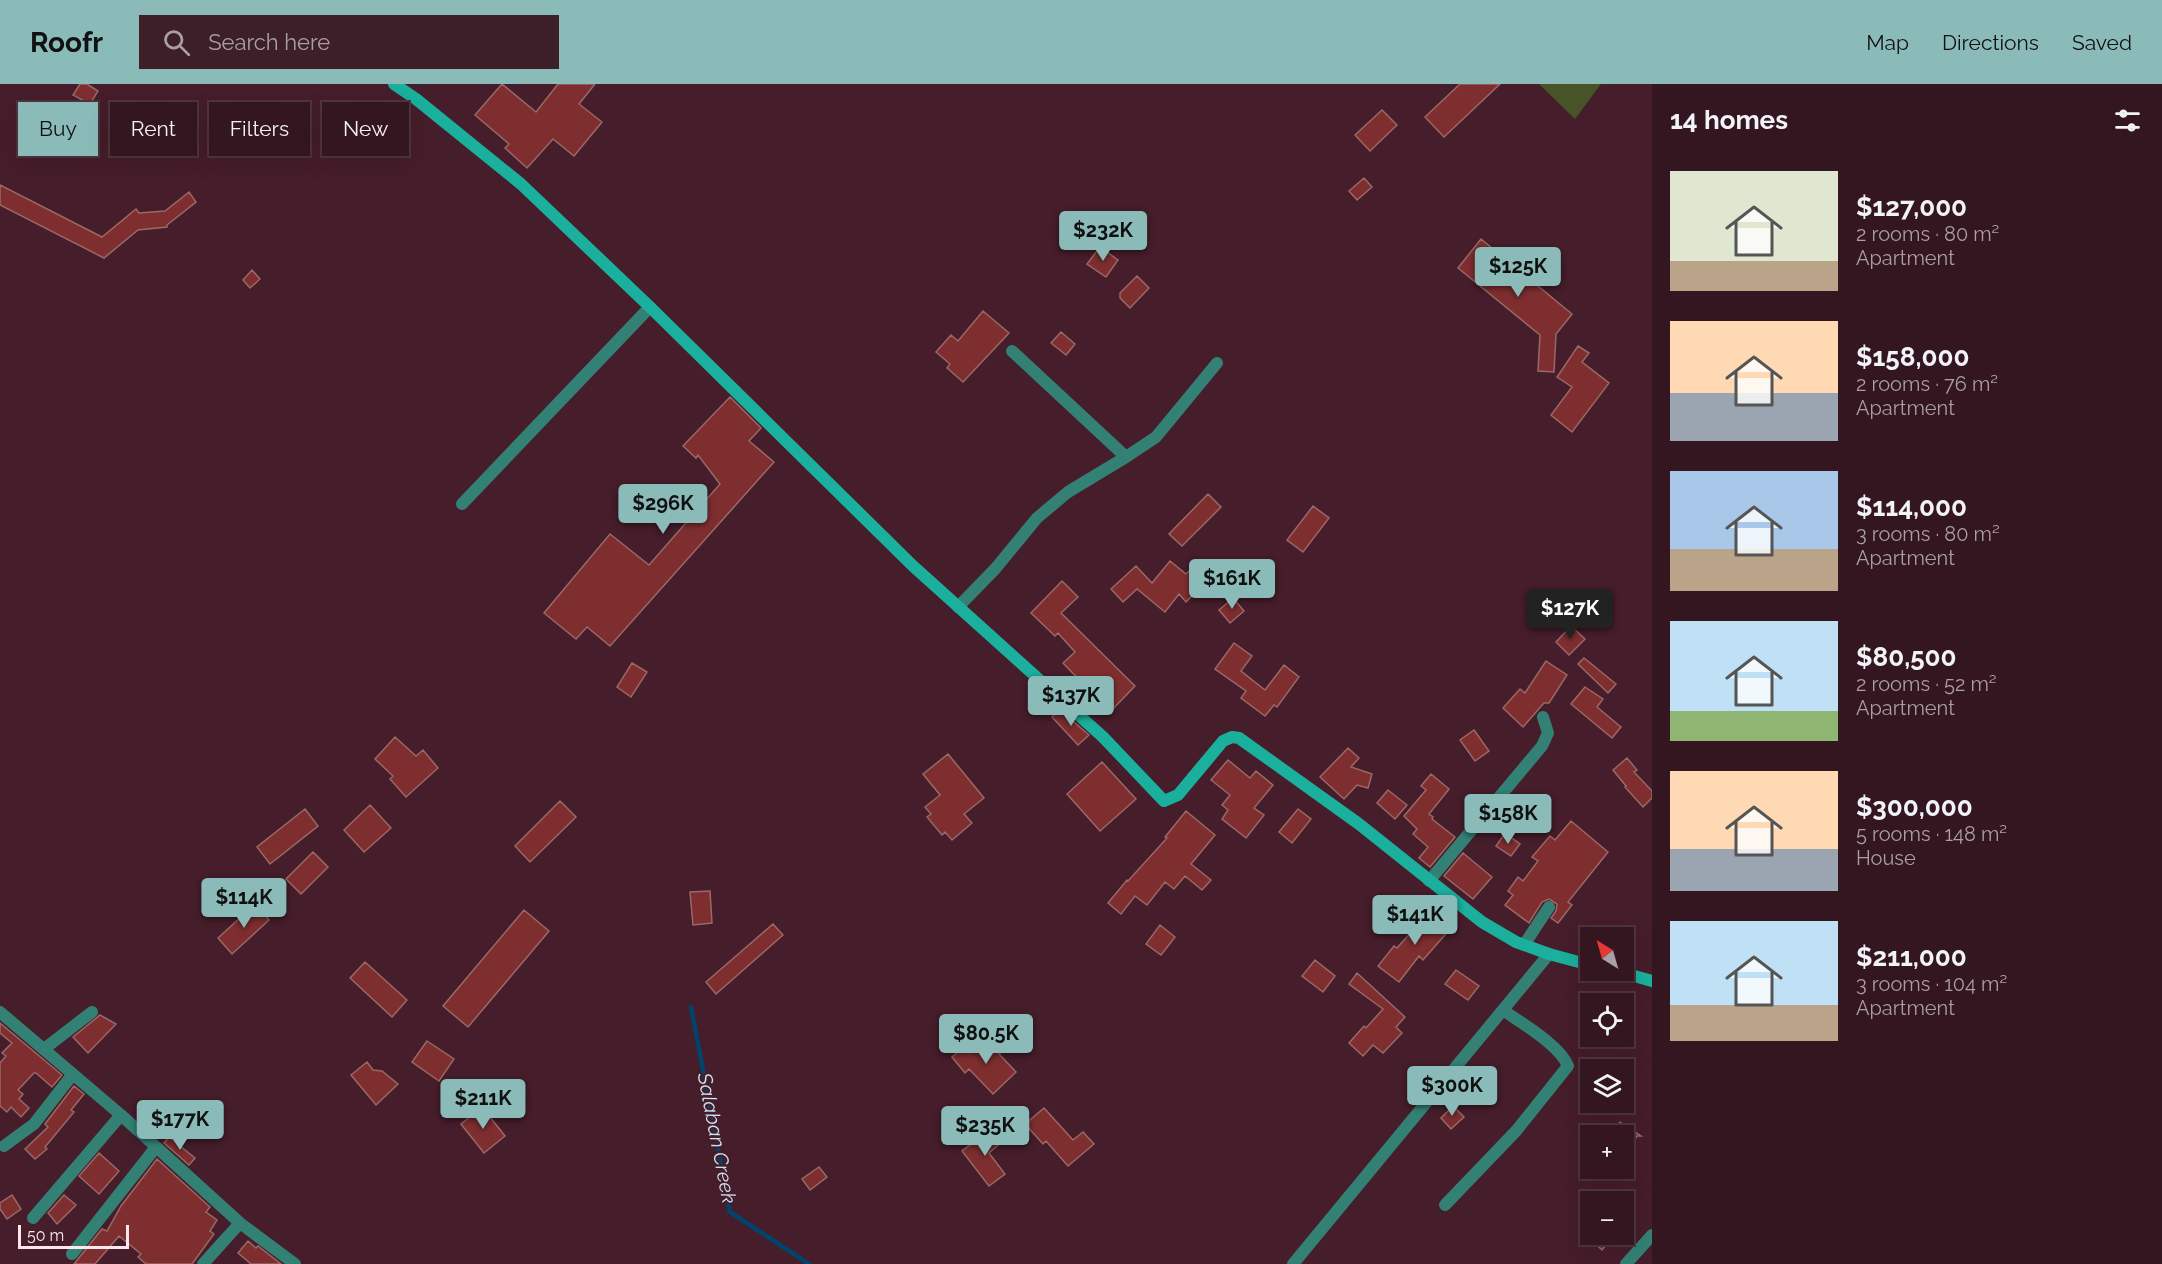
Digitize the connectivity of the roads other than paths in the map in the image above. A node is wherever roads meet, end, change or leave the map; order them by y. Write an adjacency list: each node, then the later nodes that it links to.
1 (394, 84): 2 (street)
2 (650, 307): 6 (street); 7 (street)
3 (1012, 351): 5 (street)
4 (1217, 363): 5 (street)
5 (1126, 458): 7 (street)
6 (462, 504)
7 (958, 607): 9 (street)
8 (1543, 717): 9 (street)
9 (1429, 881): 11 (street)
10 (1549, 907): 11 (street)
11 (1524, 945): 12 (street)
12 (1549, 954): 13 (street); 16 (street)
13 (1580, 962)
14 (1634, 976): 15 (street)
15 (1652, 981)
16 (1503, 1010): 24 (street); 31 (street)
17 (0, 1012): 19 (street)
18 (92, 1012): 19 (street)
19 (44, 1049): 20 (street)
20 (73, 1074): 21 (street); 22 (street)
21 (121, 1115): 23 (street); 25 (street)
22 (4, 1146)
23 (156, 1147): 26 (street); 28 (street)
24 (1445, 1205)
25 (33, 1218)
26 (240, 1223): 29 (street); 30 (street)
27 (1652, 1235): 32 (street)
28 (72, 1254)
29 (204, 1264)
30 (295, 1264)
31 (1293, 1264)
32 (1626, 1264)

